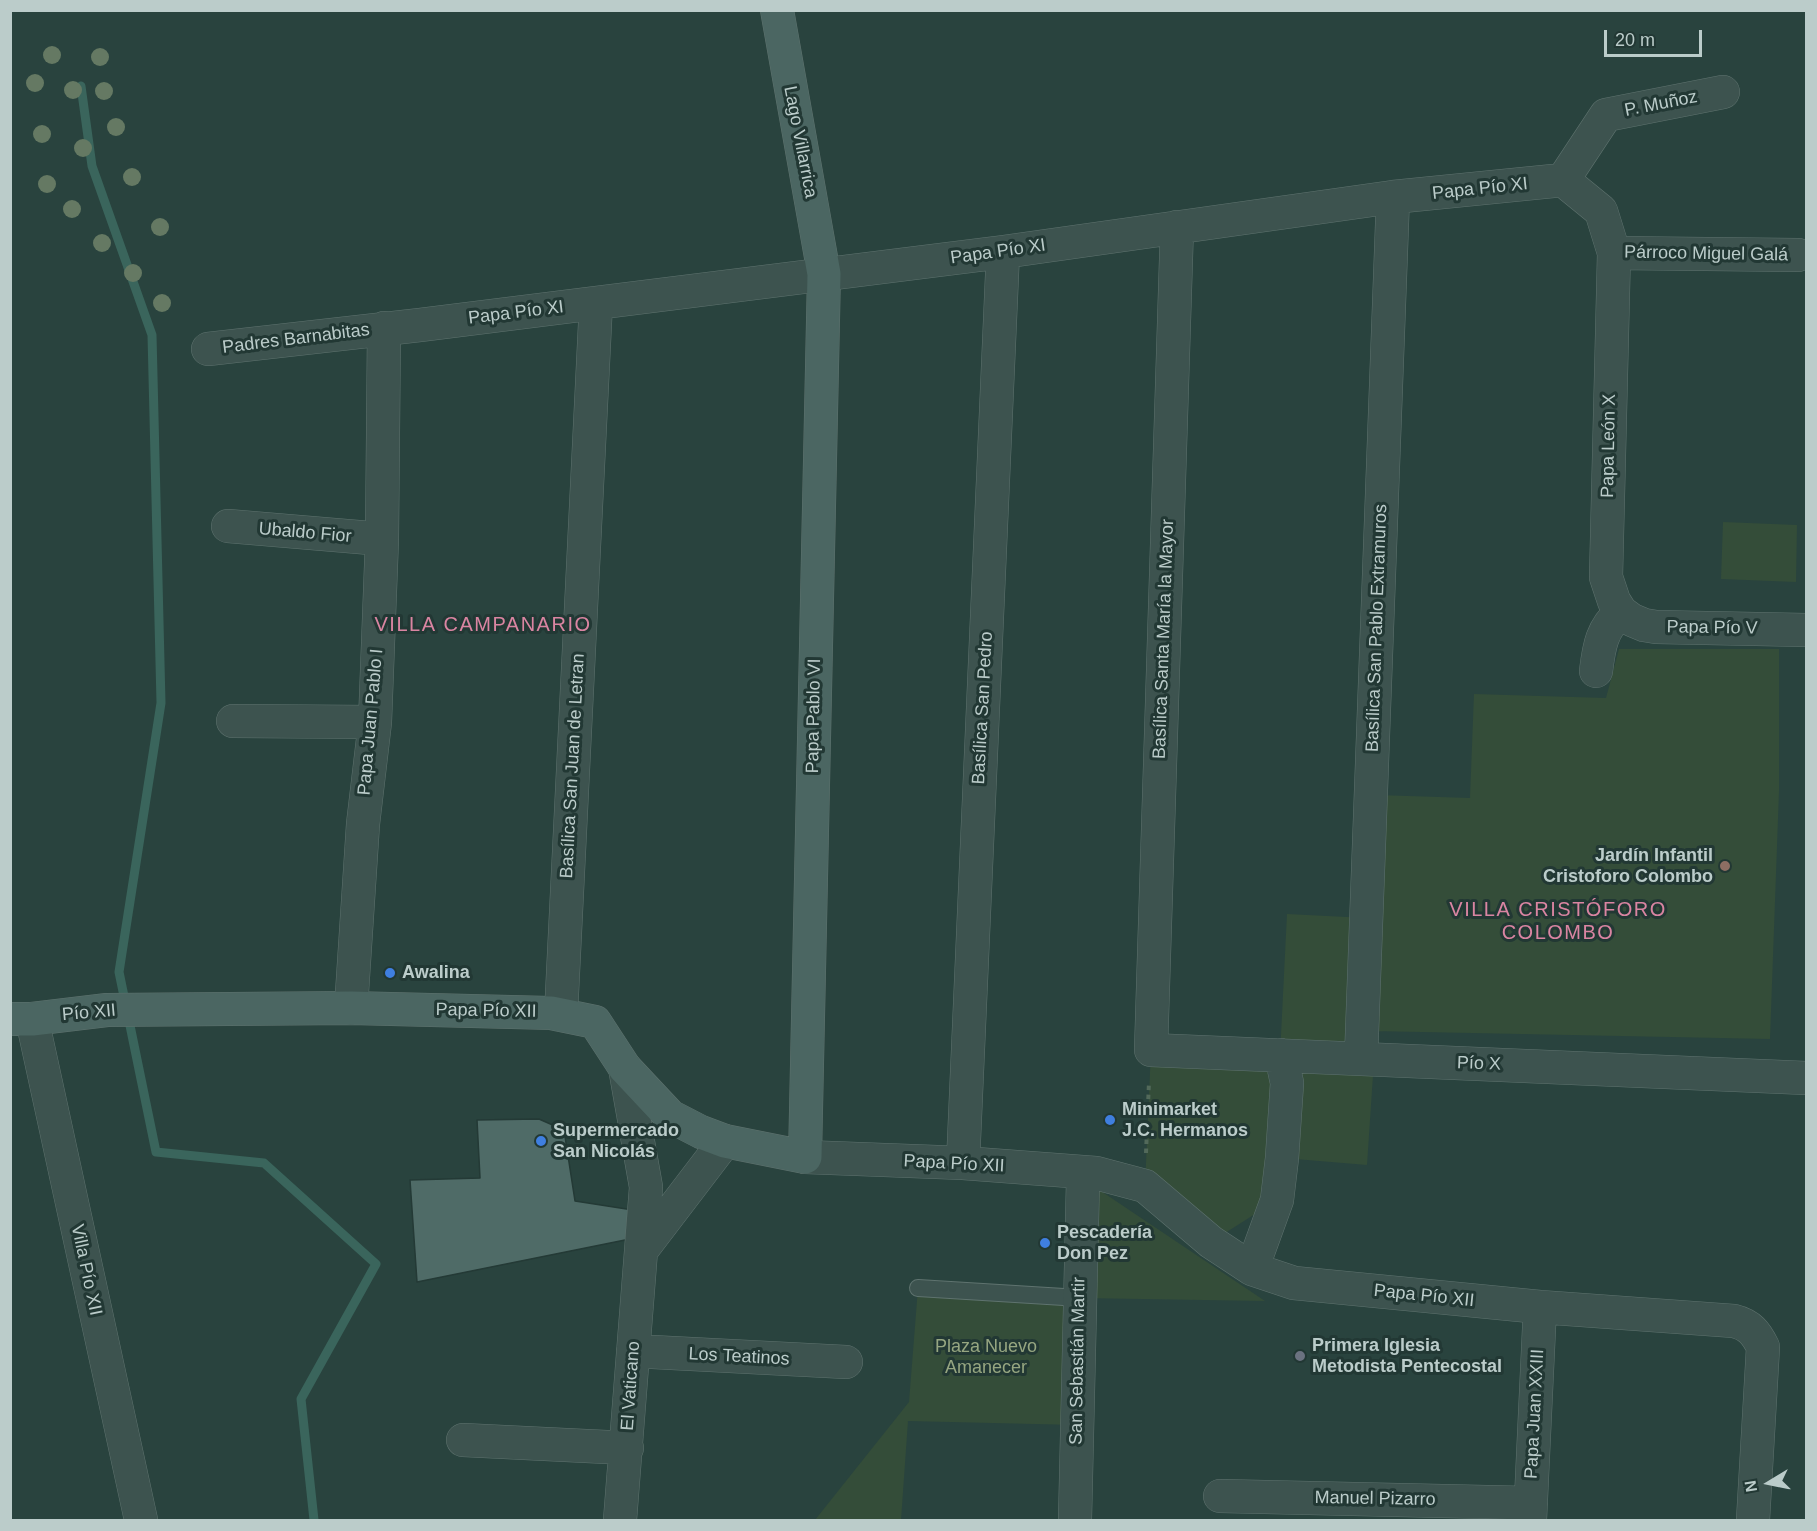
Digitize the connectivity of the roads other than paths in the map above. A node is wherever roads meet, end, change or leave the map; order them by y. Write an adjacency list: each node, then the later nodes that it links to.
1 (777, 10): 9 (street, Lago Villarrica)
2 (1723, 92): 3 (street, P. Muñoz)
3 (1563, 180): 4 (street, Papa Pío XI); 7 (street, Papa León X)
4 (1393, 197): 5 (street, Papa Pío XI); 26 (street, Basílica San Pablo Extramuros)
5 (1177, 227): 6 (street, Papa Pío XI); 24 (street, Basílica Santa María la Mayor)
6 (1003, 252): 9 (street, Papa Pío XI); 31 (street, Basílica San Pedro)
7 (1614, 253): 8 (street, Párroco Miguel Galá); 15 (street, Papa León X)
8 (1798, 255)
9 (824, 274): 10 (street, Papa Pío XI); 30 (street, Papa Pablo VI)
10 (596, 303): 11 (street, Papa Pío XI); 22 (street, Basílica San Juan de Letran)
11 (384, 328): 12 (street, Padres Barnabitas); 14 (street, Papa Juan Pablo I)
12 (208, 349)
13 (228, 526): 14 (street, Ubaldo Fior)
14 (382, 539): 19 (street, Papa Juan Pablo I)
15 (1621, 612): 16 (street, Papa Pío V); 17 (street)
16 (1806, 630)
17 (1596, 670)
18 (232, 721): 19 (street)
19 (375, 722): 20 (street, Papa Juan Pablo I)
20 (351, 1008): 21 (street, Papa Pío XII); 22 (street, Papa Pío XII)
21 (167, 1009): 23 (street, Pío XII)
22 (561, 1014): 27 (street, Papa Pío XII)
23 (21, 1019): 44 (street, Villa Pío XII)
24 (1151, 1050): 25 (street, Pío X)
25 (1281, 1056): 26 (street, Pío X); 34 (street)
26 (1360, 1059): 28 (street, Pío X)
27 (625, 1068): 29 (street, Papa Pío XII); 33 (street, El Vaticano)
28 (1806, 1078)
29 (725, 1141): 30 (street, Papa Pío XII); 33 (street)
30 (805, 1158): 31 (street, Papa Pío XII)
31 (963, 1163): 32 (street, Papa Pío XII)
32 (1096, 1173): 34 (street, Papa Pío XII); 36 (street, San Sebastián Martir)
33 (641, 1251): 38 (street, El Vaticano)
34 (1252, 1269): 37 (street, Papa Pío XII)
35 (918, 1288): 36 (lane)
36 (1080, 1298): 46 (street, San Sebastián Martir)
37 (1540, 1307): 43 (street, Papa Juan XXIII); 47 (street, Papa Pío XII)
38 (633, 1351): 39 (street, Los Teatinos); 41 (street, El Vaticano)
39 (846, 1362)
40 (463, 1440): 41 (street)
41 (627, 1448): 45 (street, El Vaticano)
42 (1220, 1496): 43 (street, Manuel Pizarro)
43 (1531, 1512)
44 (141, 1521)
45 (620, 1521)
46 (1075, 1521)
47 (1753, 1521)

